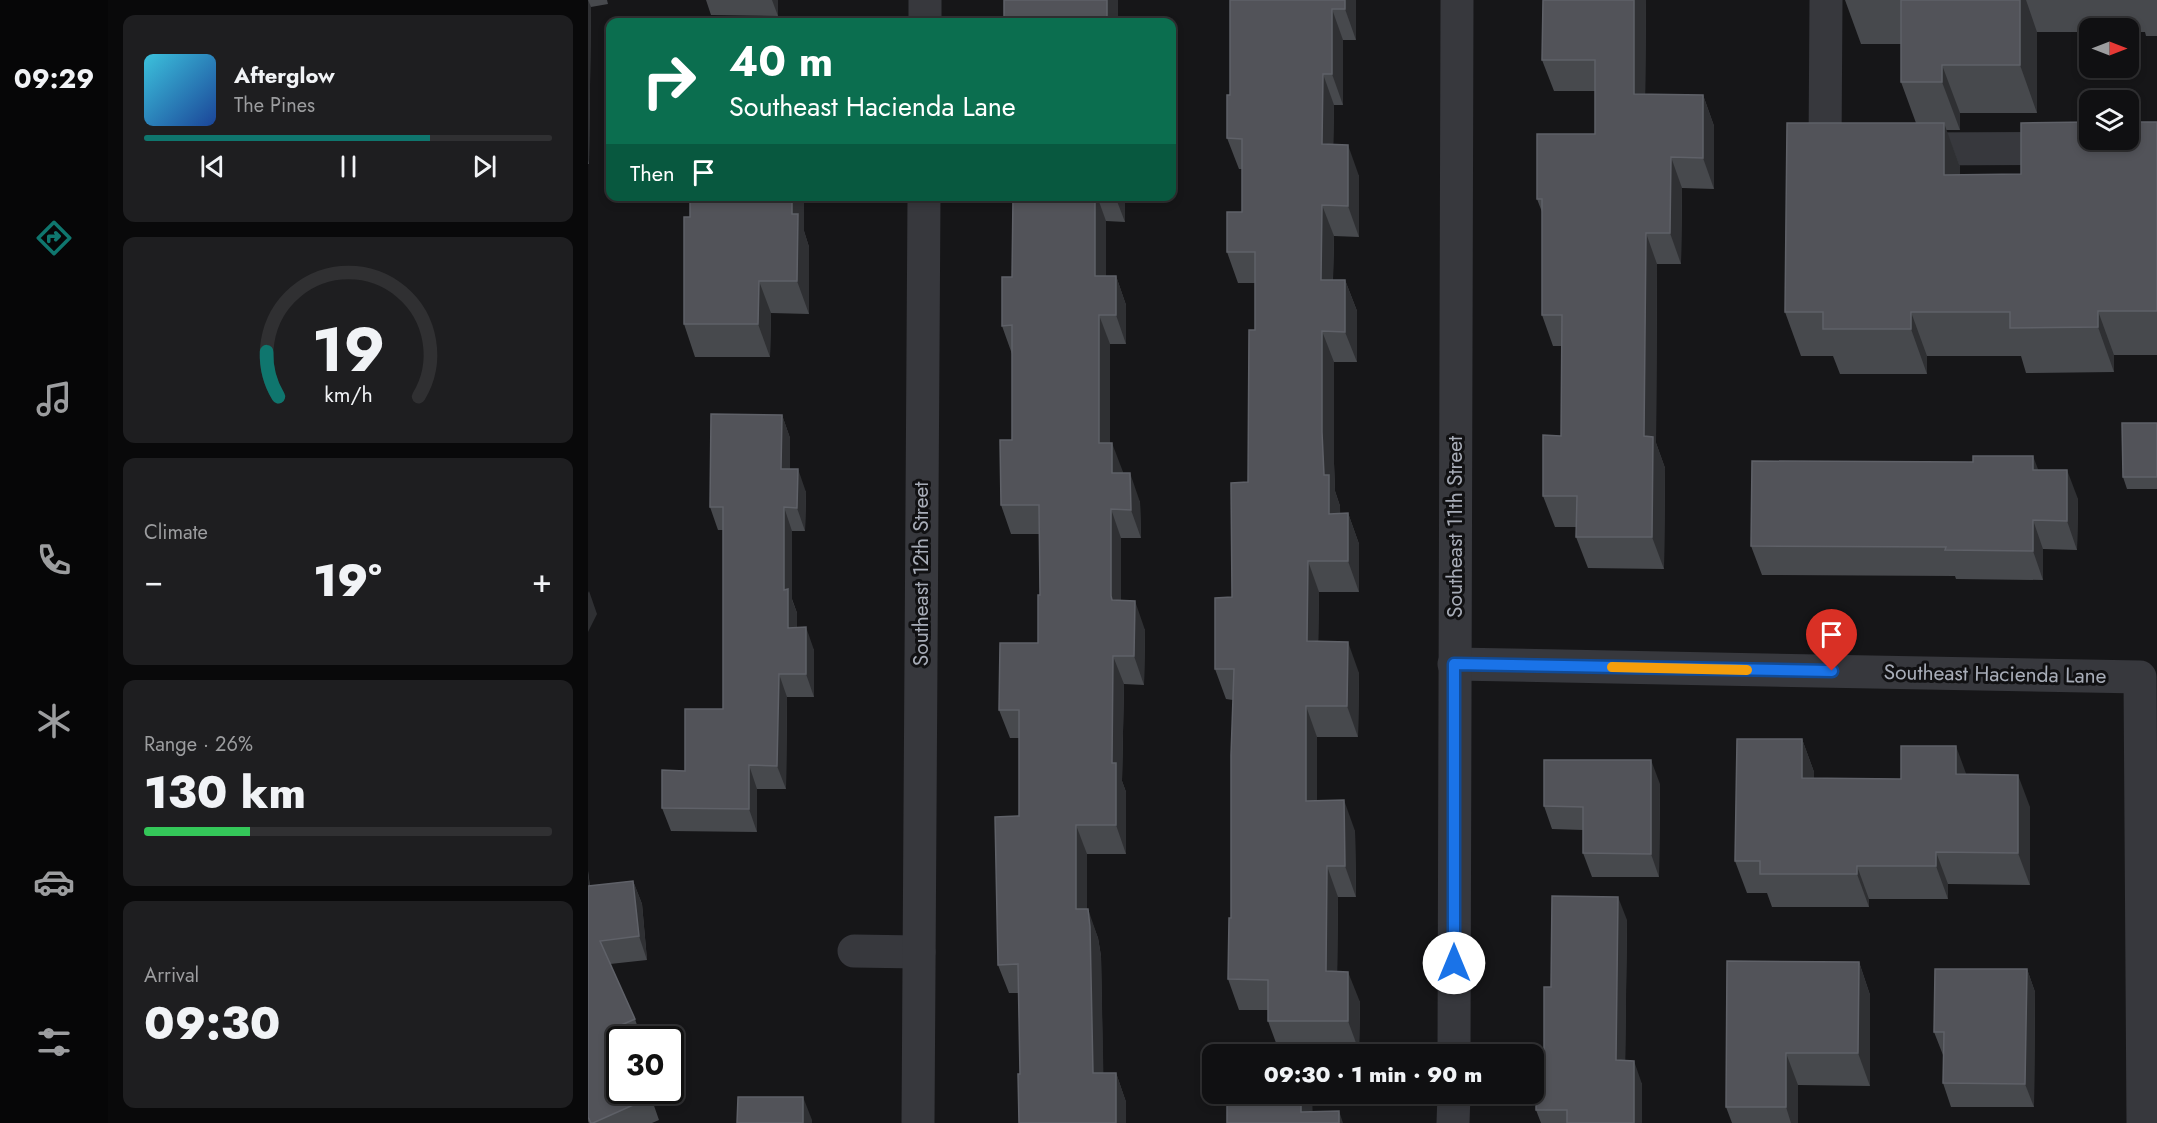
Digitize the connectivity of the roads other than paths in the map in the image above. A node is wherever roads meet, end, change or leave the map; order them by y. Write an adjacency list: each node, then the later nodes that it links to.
1 (925, 0): 4 (street)
2 (1457, 0): 7 (street, Southeast 11th Street)
3 (1826, 0): 5 (street)
4 (925, 18)
5 (2157, 148)
6 (924, 201): 9 (street, Southeast 12th Street)
7 (1454, 664): 10 (street, Southeast 11th Street); 14 (street, Southeast Hacienda Lane)
8 (854, 951): 9 (street)
9 (919, 952): 12 (street, Southeast 12th Street)
10 (1454, 1044)
11 (1454, 1104): 13 (street)
12 (918, 1123)
13 (1454, 1123)
14 (2143, 1123)

